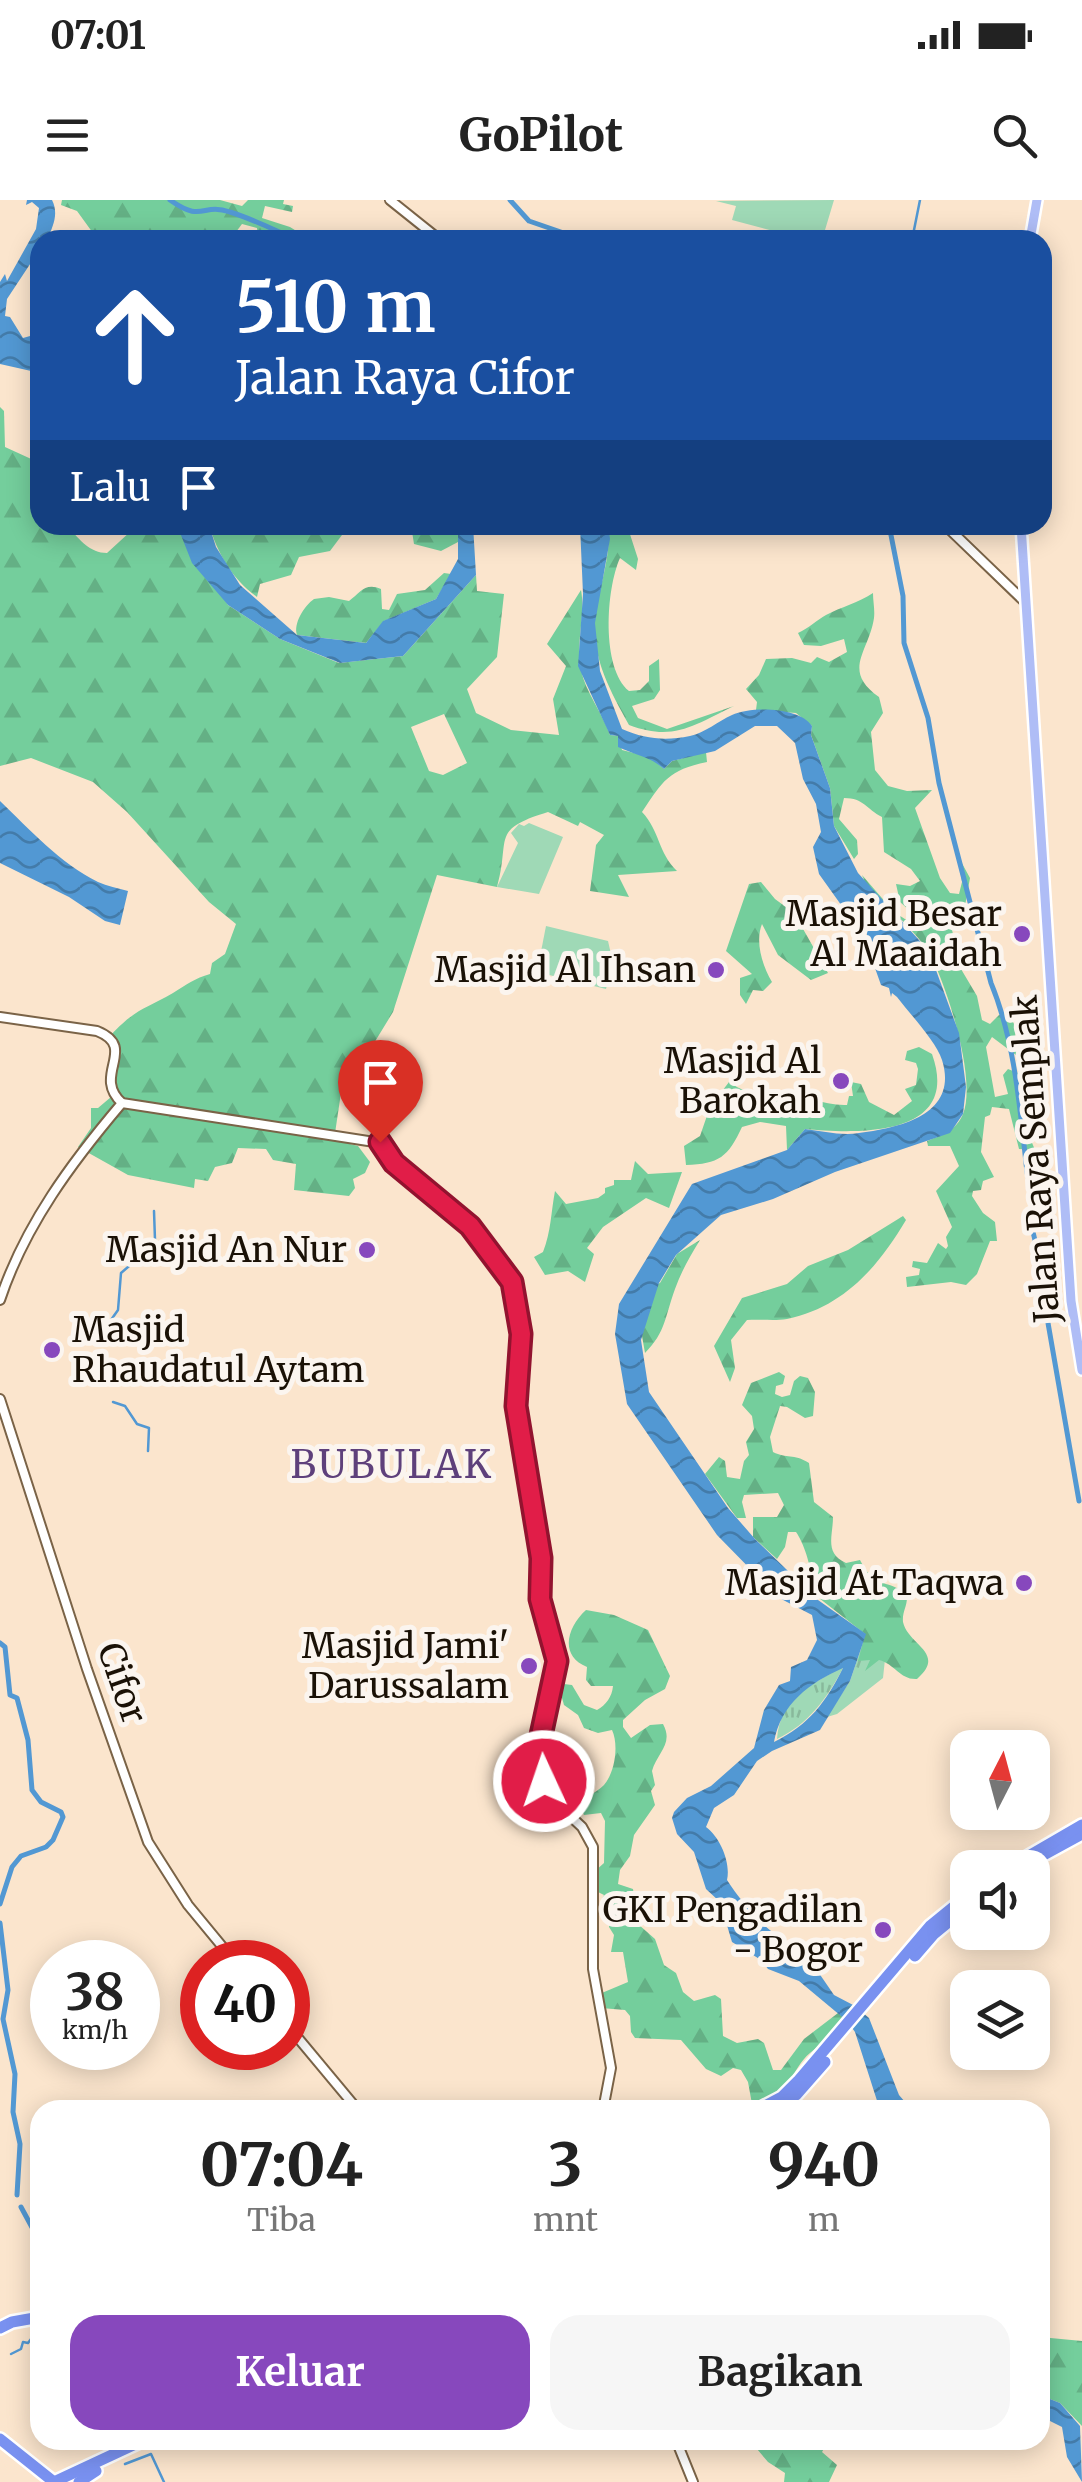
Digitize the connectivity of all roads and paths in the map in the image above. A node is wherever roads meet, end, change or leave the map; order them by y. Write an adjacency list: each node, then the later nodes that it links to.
1 (390, 200): 3 (street)
2 (1036, 200): 4 (main road)
3 (428, 230)
4 (1032, 230)
5 (954, 535): 8 (street)
6 (1022, 535): 7 (main road, Jalan Raya Semplak)
7 (1024, 582): 8 (street); 9 (main road, Jalan Raya Semplak)
8 (1008, 587): 9 (street)
9 (1026, 603): 13 (main road, Jalan Raya Semplak)
10 (0, 1017): 11 (street)
11 (122, 1103): 12 (street); 26 (street)
12 (0, 1300)
13 (1082, 1370)
14 (0, 1399): 21 (street, Cifor)
15 (1082, 1824): 17 (highway)
16 (1082, 1834): 17 (highway)
17 (1068, 1836): 18 (highway)
18 (1043, 1850)
19 (950, 1910): 22 (highway)
20 (950, 1921): 22 (highway)
21 (217, 1940)
22 (894, 1974): 24 (highway)
23 (310, 2052): 25 (street)
24 (801, 2084): 27 (highway); 28 (highway)
25 (350, 2100)
26 (605, 2100)
27 (776, 2100)
28 (784, 2100)
29 (30, 2320): 30 (highway)
30 (0, 2331)
31 (0, 2439): 34 (highway)
32 (131, 2450): 35 (highway)
33 (680, 2450): 39 (street)
34 (34, 2464): 35 (highway); 36 (highway)
35 (97, 2467): 36 (highway); 37 (highway); 38 (highway)
36 (54, 2482)
37 (71, 2482)
38 (80, 2482)
39 (692, 2482)

